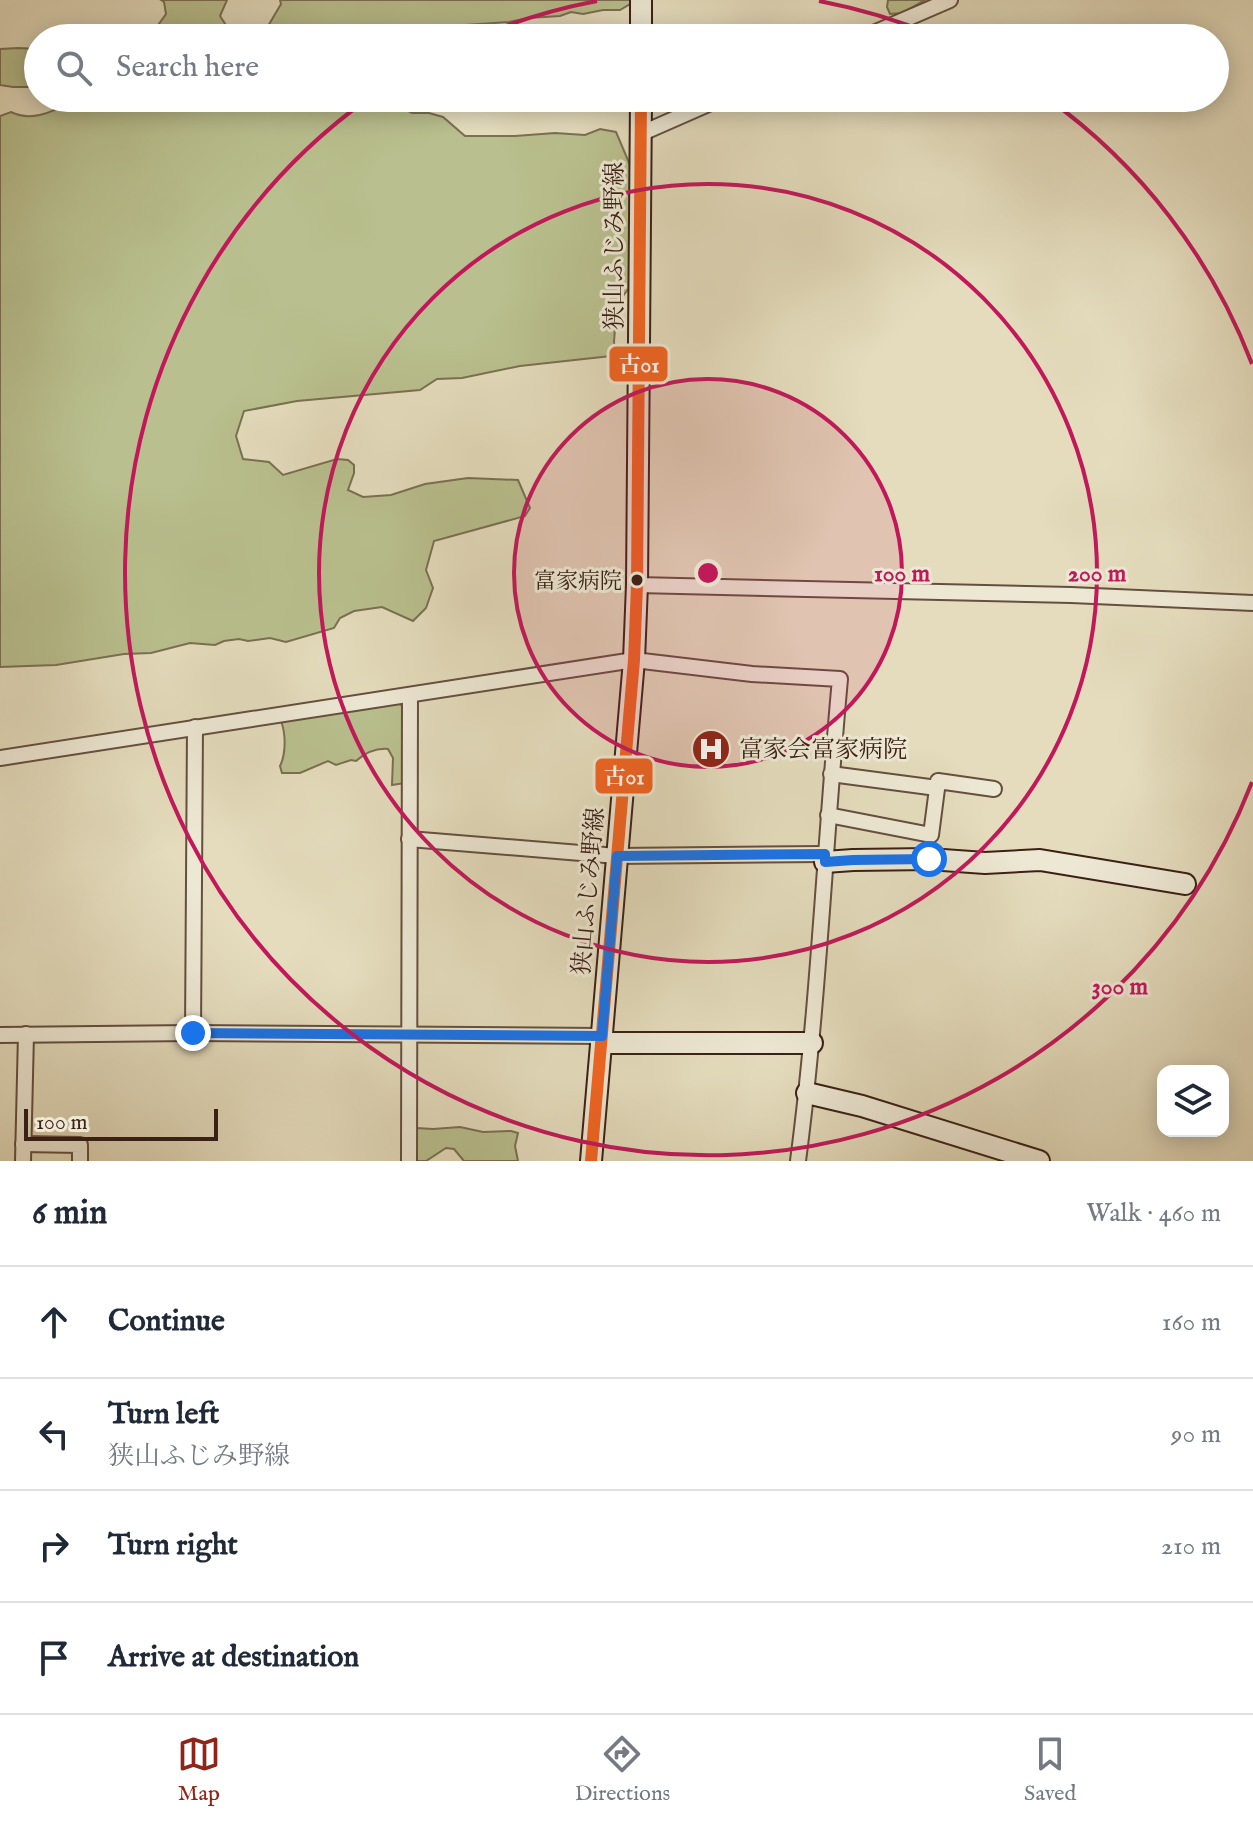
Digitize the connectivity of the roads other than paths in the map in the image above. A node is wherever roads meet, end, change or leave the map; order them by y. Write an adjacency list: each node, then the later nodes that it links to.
1 (641, 0): 3 (main road)
2 (950, 0): 4 (street)
3 (641, 24)
4 (894, 24)
5 (641, 112): 7 (main road, 狭山ふじみ野線)
6 (690, 112): 7 (street)
7 (640, 134): 8 (main road, 狭山ふじみ野線)
8 (637, 585): 9 (street); 10 (main road, 狭山ふじみ野線)
9 (1253, 603)
10 (634, 660): 11 (street); 14 (street); 20 (main road, 狭山ふじみ野線)
11 (410, 695): 12 (street); 19 (street)
12 (195, 727): 13 (street); 24 (street)
13 (0, 758)
14 (831, 774): 15 (street); 17 (street)
15 (937, 788): 16 (street); 18 (street)
16 (994, 789)
17 (828, 815): 18 (street); 21 (street)
18 (931, 835): 22 (street)
19 (409, 839): 20 (street); 26 (street)
20 (617, 856): 21 (street); 28 (main road, 狭山ふじみ野線)
21 (825, 858): 22 (main road); 29 (street)
22 (929, 859): 23 (main road)
23 (1185, 884)
24 (193, 1033): 25 (street); 26 (street)
25 (26, 1034): 27 (street); 31 (street)
26 (409, 1034): 28 (street); 34 (street)
27 (0, 1035)
28 (601, 1039): 29 (main road); 35 (main road, 狭山ふじみ野線)
29 (812, 1043): 30 (street)
30 (807, 1093): 36 (street); 37 (main road)
31 (23, 1144): 32 (street); 33 (street)
32 (23, 1161)
33 (80, 1161)
34 (409, 1161)
35 (591, 1161)
36 (798, 1161)
37 (1039, 1161)

